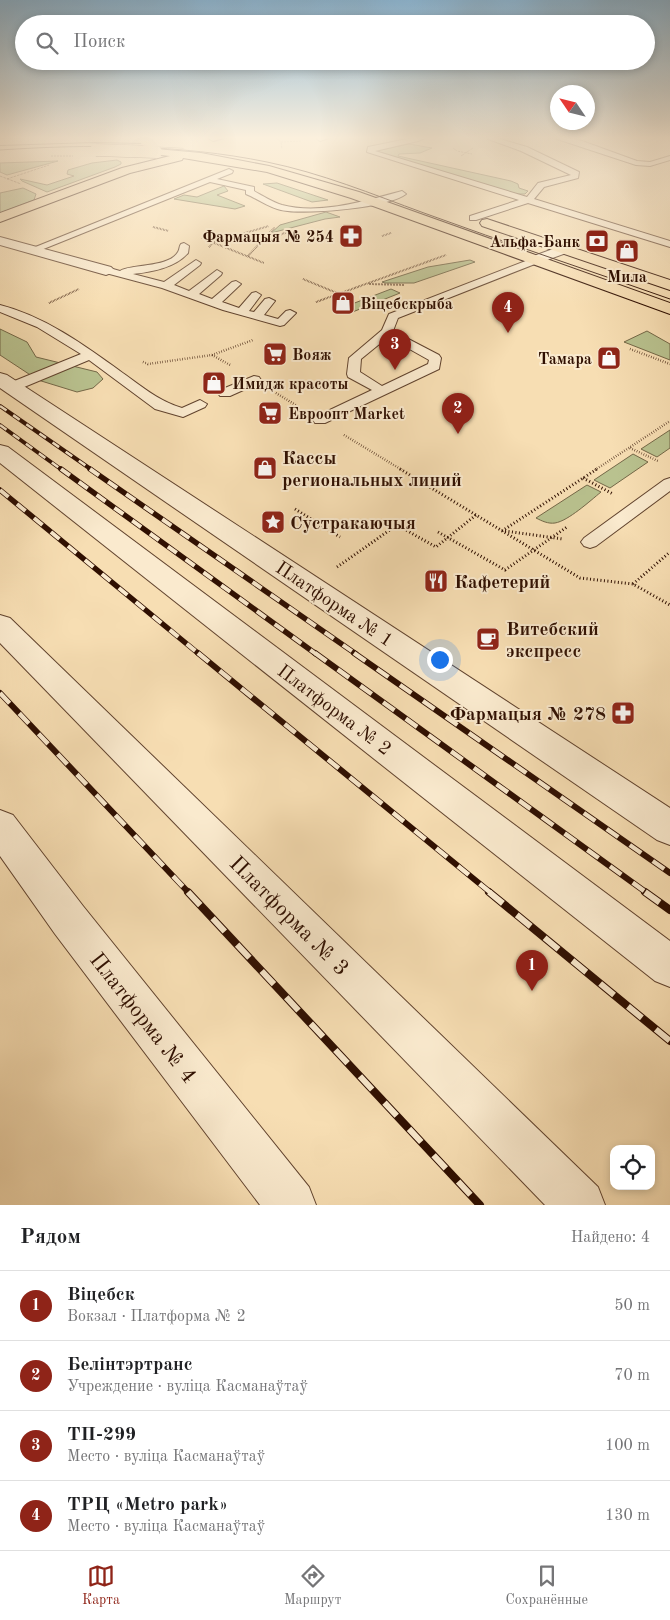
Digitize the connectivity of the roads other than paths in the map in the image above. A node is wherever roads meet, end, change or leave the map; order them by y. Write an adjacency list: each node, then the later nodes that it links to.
1 (65, 193): 12 (main road)
2 (176, 193): 18 (lane)
3 (252, 193): 10 (lane)
4 (346, 193): 10 (main road)
5 (507, 193): 9 (lane)
6 (534, 193): 9 (lane)
7 (402, 194): 8 (main road); 10 (lane)
8 (415, 198)
9 (529, 200): 13 (lane); 15 (lane)
10 (374, 202): 19 (main road)
11 (457, 212): 13 (main road)
12 (0, 218)
13 (473, 218): 17 (main road)
14 (0, 241): 18 (street)
15 (670, 244)
16 (184, 246): 21 (lane)
17 (564, 249): 19 (street); 24 (main road)
18 (33, 250): 21 (street)
19 (536, 260): 33 (main road); 37 (lane)
20 (192, 261): 23 (lane); 25 (lane)
21 (106, 270): 23 (lane)
22 (226, 278): 26 (lane); 28 (lane); 29 (lane); 32 (lane)
23 (153, 282): 25 (lane)
24 (670, 285)
25 (166, 286): 26 (lane)
26 (179, 290): 28 (lane)
27 (256, 295): 34 (lane)
28 (196, 296): 29 (lane)
29 (214, 303): 32 (lane)
30 (273, 304): 36 (lane)
31 (0, 308): 38 (lane)
32 (228, 308): 34 (lane)
33 (670, 309)
34 (242, 312): 36 (lane)
35 (290, 313): 36 (lane)
36 (262, 318)
37 (387, 332): 41 (lane); 41 (lane)
38 (90, 355): 40 (lane); 43 (lane)
39 (254, 380): 42 (lane)
40 (6, 383): 50 (street, Платформа № 1)
41 (382, 391): 44 (lane)
42 (225, 393)
43 (200, 404)
44 (320, 420)
45 (0, 452): 51 (street, Платформа № 2)
46 (670, 483): 47 (lane)
47 (590, 542)
48 (0, 624): 53 (street, Платформа № 3)
49 (0, 827): 52 (street, Платформа № 4)
50 (670, 828)
51 (670, 966)
52 (291, 1205)
53 (580, 1205)

